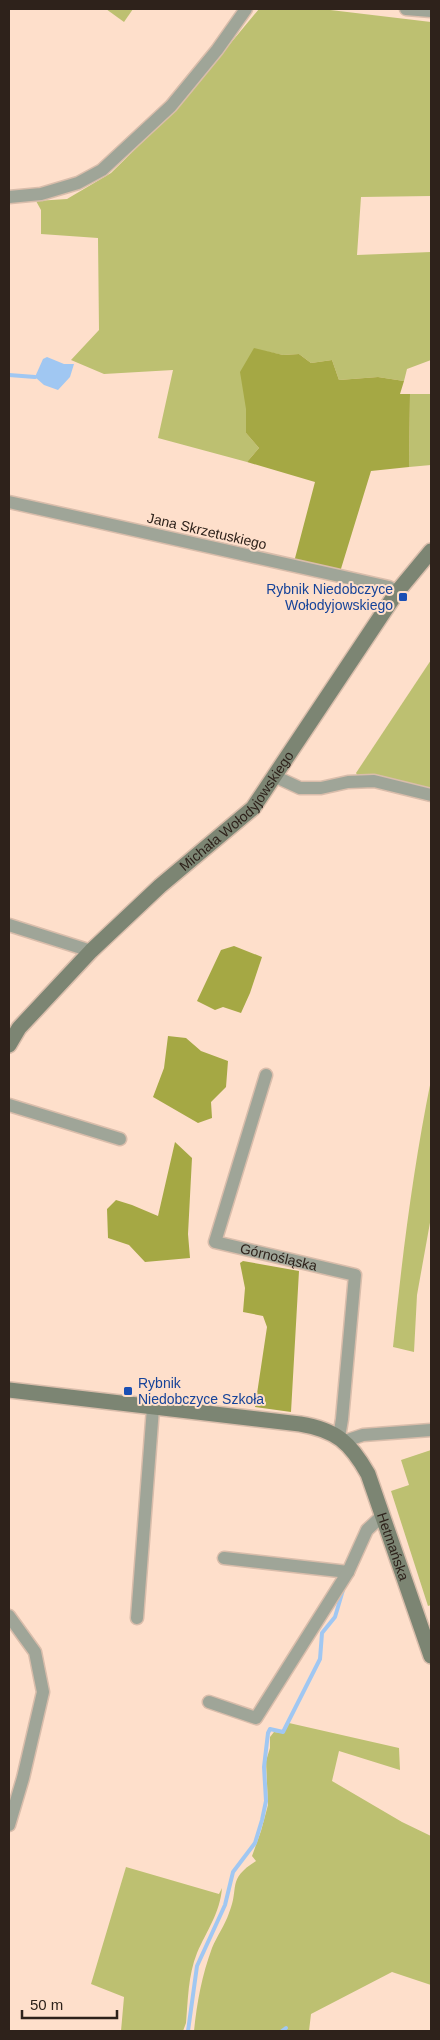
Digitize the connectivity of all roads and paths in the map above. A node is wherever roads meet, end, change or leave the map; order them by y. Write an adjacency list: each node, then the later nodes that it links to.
1 (246, 9): 4 (street)
2 (406, 9): 3 (street)
3 (431, 12)
4 (9, 197)
5 (9, 502): 7 (street, Jana Skrzetuskiego)
6 (429, 558): 7 (street, Michała Wołodyjowskiego)
7 (397, 592): 8 (street, Michała Wołodyjowskiego)
8 (274, 776): 9 (street); 11 (street, Michała Wołodyjowskiego)
9 (431, 795)
10 (9, 925): 11 (street)
11 (91, 951): 12 (street, Michała Wołodyjowskiego)
12 (14, 1027): 13 (street, Michała Wołodyjowskiego)
13 (9, 1045)
14 (266, 1074): 20 (street, Górnośląska)
15 (9, 1105): 16 (street)
16 (120, 1138)
17 (9, 1390): 18 (street)
18 (153, 1408): 20 (street); 25 (street)
19 (431, 1430): 20 (street)
20 (342, 1439): 21 (street, Hetmańska)
21 (383, 1515): 23 (street); 26 (street, Hetmańska)
22 (224, 1558): 23 (street)
23 (348, 1572): 27 (street)
24 (9, 1616): 28 (street)
25 (137, 1618)
26 (431, 1656)
27 (208, 1702)
28 (9, 1825)

